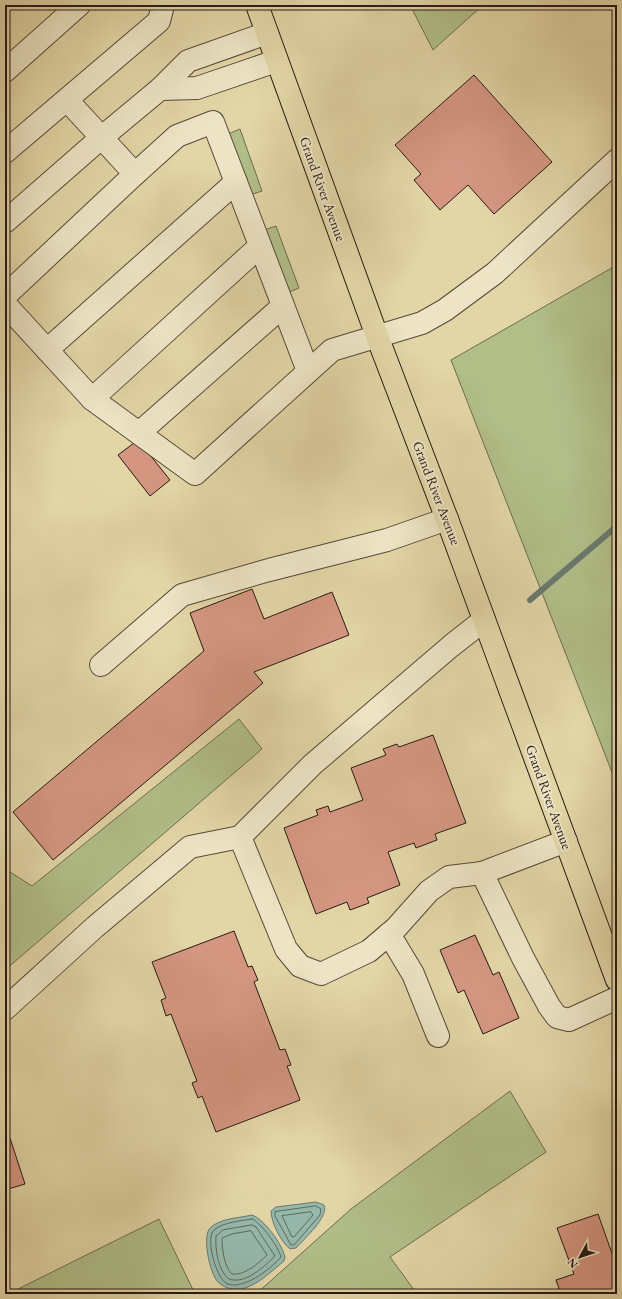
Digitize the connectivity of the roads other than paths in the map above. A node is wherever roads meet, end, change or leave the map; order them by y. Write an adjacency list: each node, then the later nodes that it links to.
1 (79, 5): 6 (lane)
2 (163, 5): 8 (lane)
3 (257, 5): 4 (main road, Grand River Avenue)
4 (267, 33): 5 (main road, Grand River Avenue); 7 (lane)
5 (276, 61): 7 (lane); 19 (main road, Grand River Avenue)
6 (5, 71)
7 (160, 89): 9 (lane)
8 (67, 100): 9 (lane); 10 (lane)
9 (101, 138): 12 (lane); 14 (lane)
10 (5, 152)
11 (617, 160): 19 (lane)
12 (135, 174): 13 (lane); 16 (lane)
13 (236, 182): 15 (lane); 20 (lane)
14 (5, 222)
15 (260, 246): 18 (lane); 22 (lane)
16 (5, 296)
17 (5, 304): 20 (lane)
18 (283, 306): 21 (lane); 23 (lane)
19 (377, 336): 21 (lane); 24 (main road, Grand River Avenue)
20 (47, 350): 22 (lane)
21 (308, 371): 23 (lane)
22 (92, 399): 23 (lane)
23 (139, 433)
24 (447, 519): 25 (main road, Grand River Avenue); 26 (lane)
25 (484, 620): 27 (lane); 28 (main road, Grand River Avenue)
26 (101, 664)
27 (240, 837): 30 (lane); 33 (lane)
28 (566, 841): 29 (lane); 31 (main road, Grand River Avenue)
29 (482, 873): 30 (lane); 32 (lane)
30 (389, 934): 34 (lane)
31 (617, 980)
32 (617, 998)
33 (5, 1009)
34 (438, 1036)

